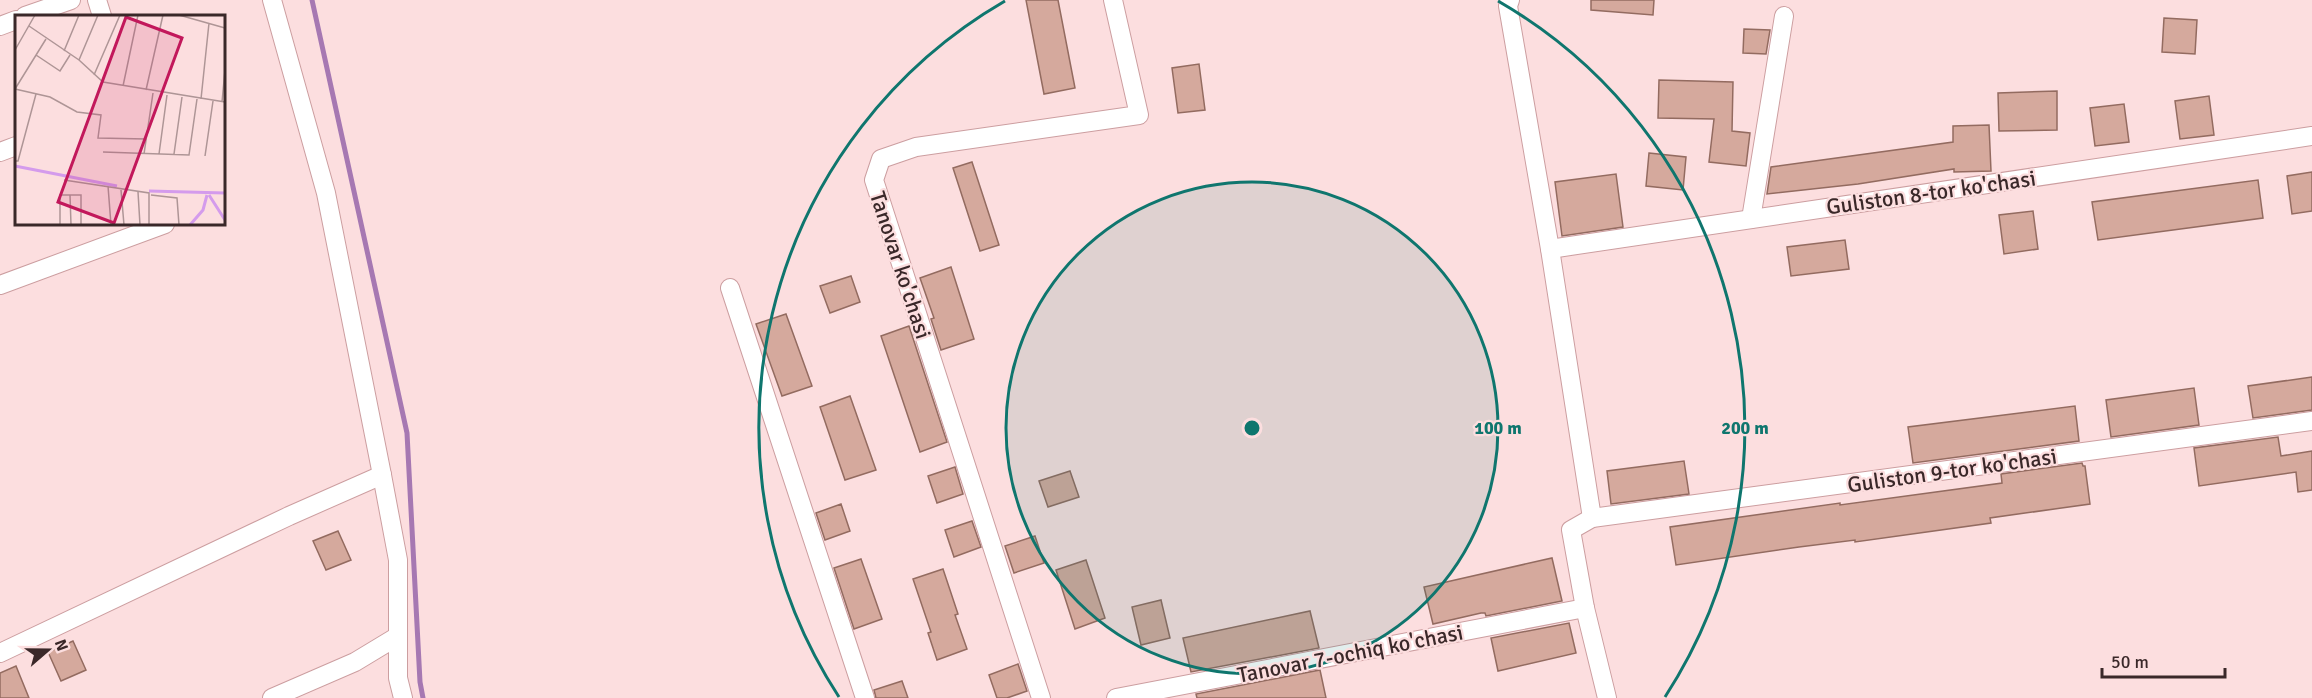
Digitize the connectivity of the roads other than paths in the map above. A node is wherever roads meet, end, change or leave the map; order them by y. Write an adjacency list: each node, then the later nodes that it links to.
1 (71, 0): 6 (street)
2 (97, 0): 7 (street)
3 (272, 0): 20 (street)
4 (1113, 0): 28 (street, Tanovar ko'chasi)
5 (1510, 0): 16 (street)
6 (28, 15)
7 (102, 15)
8 (1784, 16): 14 (street)
9 (15, 20): 10 (street)
10 (0, 26)
11 (2312, 136): 14 (street, Guliston 8-tor ko'chasi)
12 (15, 146): 13 (street)
13 (0, 152)
14 (1751, 219): 16 (street, Guliston 8-tor ko'chasi)
15 (162, 225): 17 (street)
16 (1550, 249): 21 (street)
17 (0, 285)
18 (730, 288): 27 (street)
19 (2312, 421): 21 (street, Guliston 9-tor ko'chasi)
20 (382, 475): 23 (street); 24 (street)
21 (1592, 518): 22 (street)
22 (1584, 608): 29 (street, Tanovar 7-ochiq ko'chasi); 30 (street)
23 (398, 636): 25 (street); 26 (street)
24 (0, 653)
25 (272, 698)
26 (403, 698)
27 (865, 698)
28 (1041, 698)
29 (1116, 698)
30 (1607, 698)

